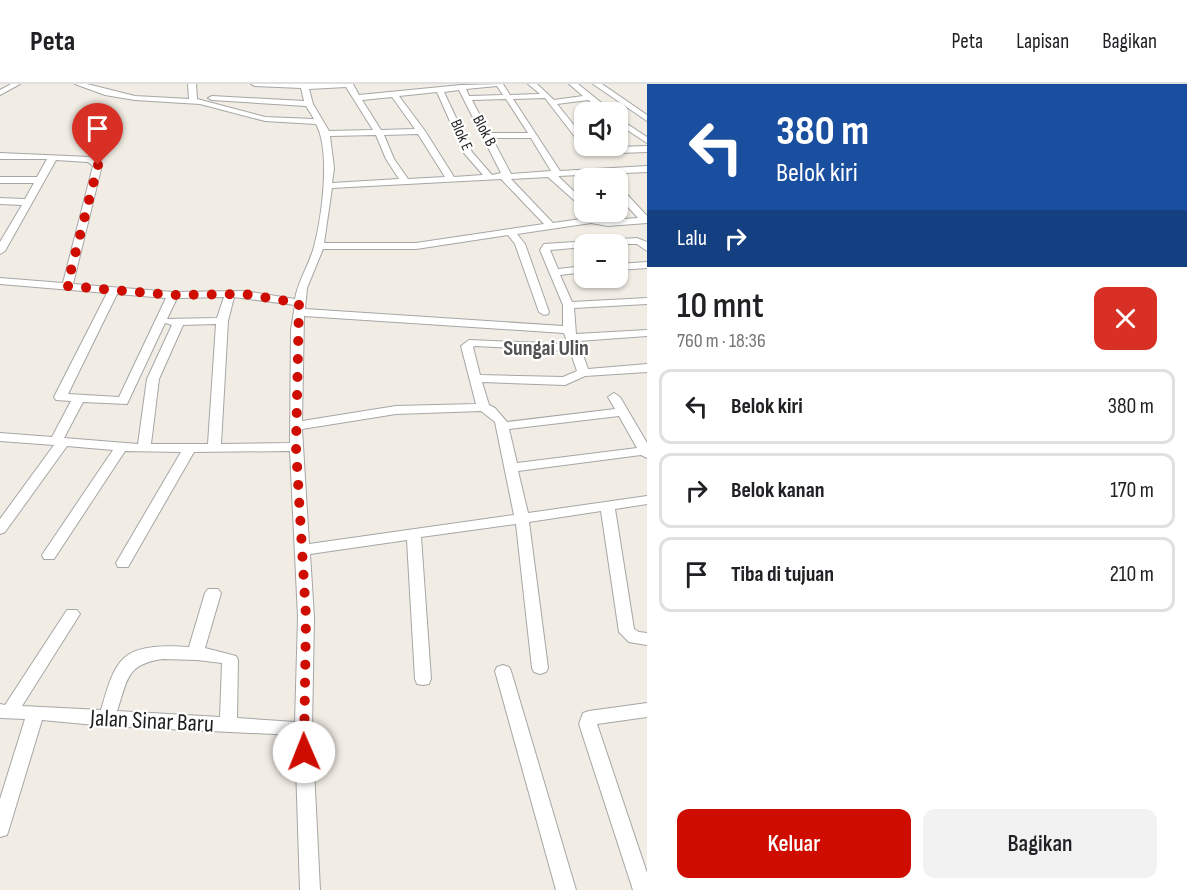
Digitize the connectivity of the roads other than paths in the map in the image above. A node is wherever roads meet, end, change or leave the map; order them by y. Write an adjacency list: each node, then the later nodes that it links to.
1 (16, 84): 13 (street)
2 (79, 84): 19 (street)
3 (192, 84): 19 (street)
4 (255, 84): 10 (street)
5 (348, 84): 10 (street); 16 (street)
6 (498, 84): 11 (street); 18 (street)
7 (532, 84): 20 (street)
8 (573, 84): 15 (street)
9 (597, 84): 24 (street)
10 (307, 85): 22 (street)
11 (461, 87): 12 (street); 17 (street, Blok B)
12 (440, 90): 14 (street); 42 (street, Blok E)
13 (0, 93)
14 (393, 93): 16 (street); 28 (street)
15 (591, 97): 20 (street); 21 (street)
16 (357, 98): 29 (street)
17 (467, 98): 18 (street); 31 (street, Blok B)
18 (507, 98): 20 (street); 30 (street)
19 (193, 99): 22 (street); 27 (street)
20 (550, 99): 23 (street)
21 (597, 102)
22 (309, 104): 27 (street)
23 (564, 118): 25 (street); 37 (street)
24 (647, 119)
25 (574, 126)
26 (628, 127): 32 (street)
27 (323, 128): 29 (street); 48 (street)
28 (421, 131): 29 (street); 43 (street)
29 (379, 133): 47 (street)
30 (534, 135): 31 (street); 40 (street)
31 (486, 136): 41 (street, Blok B)
32 (647, 141)
33 (628, 149): 34 (street)
34 (647, 149)
35 (0, 156): 36 (street)
36 (53, 157): 45 (street); 70 (street)
37 (596, 160): 39 (street); 40 (street)
38 (647, 168): 39 (street)
39 (635, 169): 46 (street)
40 (553, 173): 41 (street); 49 (street)
41 (505, 175): 42 (street); 58 (street, Blok B)
42 (489, 176): 43 (street)
43 (451, 179): 47 (street)
44 (0, 180): 45 (street)
45 (40, 180): 52 (street)
46 (647, 180)
47 (405, 182): 48 (street)
48 (327, 186): 62 (street)
49 (574, 195)
50 (0, 201): 52 (street)
51 (628, 201): 54 (street)
52 (28, 202): 60 (street)
53 (574, 220): 58 (street)
54 (646, 220): 55 (street)
55 (628, 221)
56 (606, 222): 57 (street)
57 (621, 222)
58 (550, 225): 61 (street)
59 (0, 229): 60 (street)
60 (11, 230): 64 (street)
61 (511, 232): 62 (street); 77 (street)
62 (319, 246): 76 (street)
63 (646, 246): 68 (street)
64 (0, 251)
65 (647, 265): 66 (street)
66 (628, 266)
67 (574, 270): 68 (street)
68 (555, 272): 75 (street)
69 (0, 281): 70 (street)
70 (67, 286): 71 (street)
71 (114, 290): 73 (street); 89 (street)
72 (230, 294): 73 (street); 76 (street); 78 (street)
73 (173, 295): 79 (street)
74 (647, 301): 75 (street)
75 (568, 305): 83 (street)
76 (298, 307): 81 (street); 92 (street)
77 (544, 312)
78 (222, 321): 80 (street); 99 (street)
79 (159, 322): 80 (street); 89 (street)
80 (178, 322): 98 (street)
81 (469, 324): 83 (street); 84 (street)
82 (647, 333): 83 (street)
83 (571, 339): 84 (street); 86 (street)
84 (473, 342): 87 (street)
85 (647, 368): 86 (street)
86 (583, 373): 87 (street)
87 (476, 378): 90 (street)
88 (614, 397): 91 (street)
89 (78, 399): 95 (street)
90 (483, 407): 92 (street); 93 (street)
91 (622, 412): 93 (street); 101 (street)
92 (297, 426): 97 (street)
93 (502, 426): 102 (street)
94 (2, 439): 95 (street)
95 (60, 441): 96 (street); 106 (street)
96 (122, 446): 98 (street); 109 (street)
97 (296, 447): 99 (street); 108 (street)
98 (144, 448): 100 (street)
99 (214, 448): 100 (street)
100 (189, 449): 110 (street)
101 (646, 453): 102 (street)
102 (511, 468): 105 (street)
103 (647, 500): 104 (street)
104 (607, 505): 105 (street); 113 (street)
105 (522, 518): 107 (street); 115 (street)
106 (0, 529)
107 (414, 534): 108 (street); 117 (street)
108 (302, 550): 123 (street)
109 (49, 555)
110 (123, 563)
111 (213, 593): 114 (street)
112 (72, 614): 118 (street)
113 (647, 639)
114 (195, 654): 121 (street); 122 (street)
115 (540, 668)
116 (503, 670): 126 (street)
117 (423, 679)
118 (4, 711): 120 (street, Jalan Sinar Baru)
119 (647, 711): 127 (street)
120 (35, 714): 121 (street, Jalan Sinar Baru); 124 (street)
121 (106, 719): 122 (street, Jalan Sinar Baru)
122 (228, 725): 123 (street, Jalan Sinar Baru)
123 (303, 729): 125 (street)
124 (0, 829)
125 (310, 890)
126 (567, 890)
127 (643, 890)

